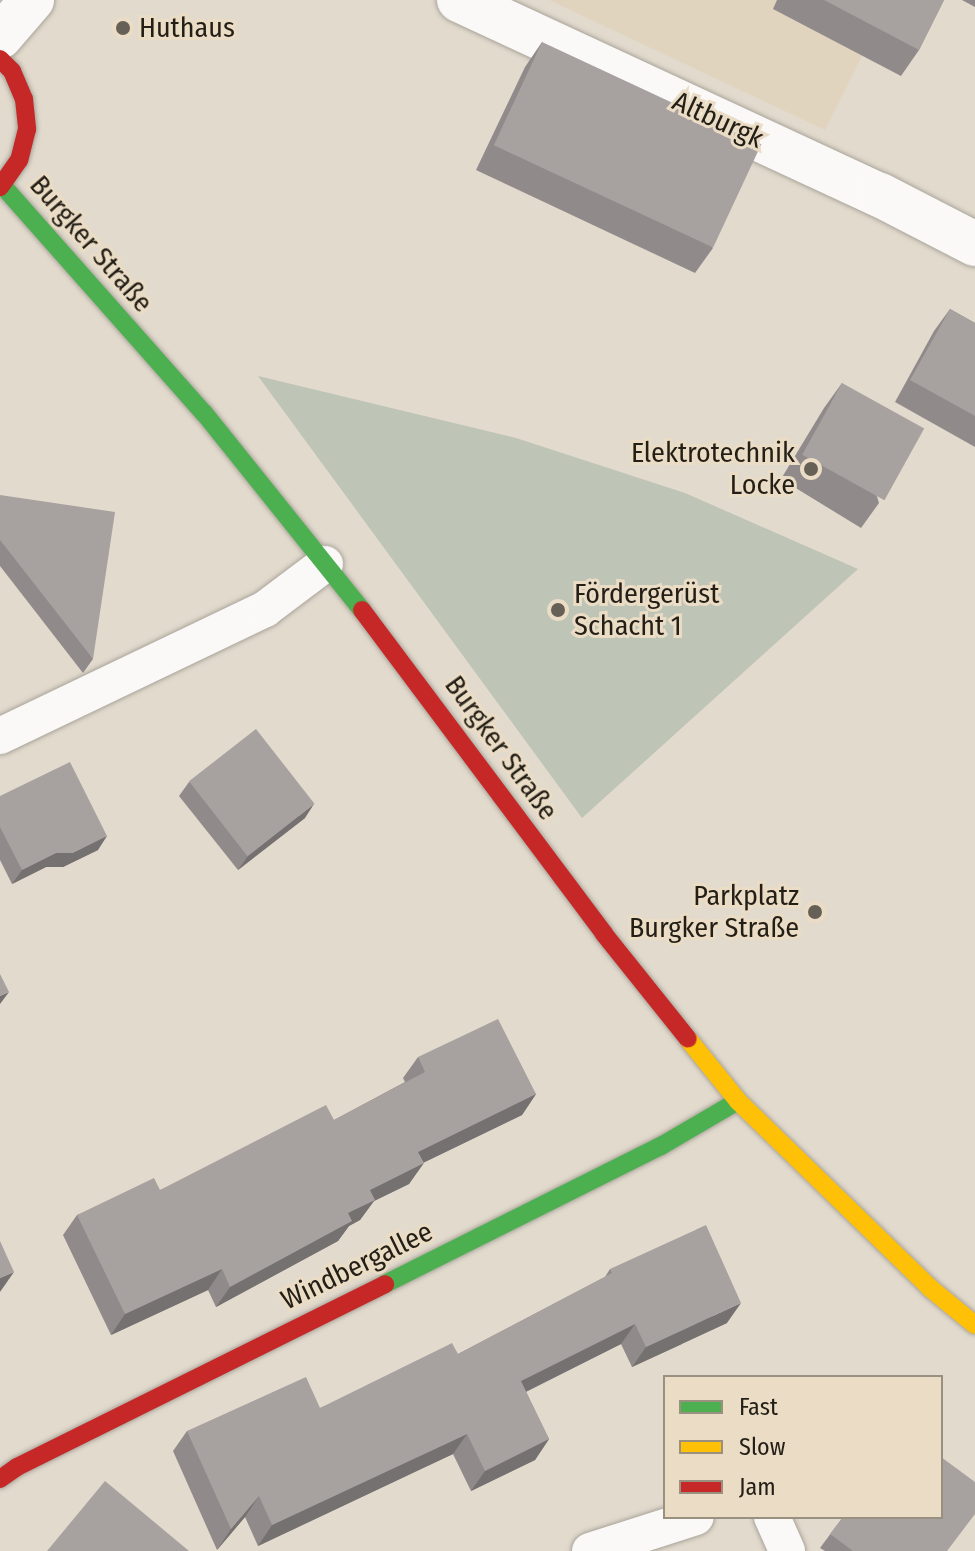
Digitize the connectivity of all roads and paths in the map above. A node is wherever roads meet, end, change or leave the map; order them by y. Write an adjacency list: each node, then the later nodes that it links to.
1 (32, 0): 3 (street)
2 (459, 0): 6 (street, Altburgk)
3 (0, 37)
4 (0, 59): 5 (main road, Burgker Straße)
5 (1, 186): 7 (main road, Burgker Straße)
6 (975, 244)
7 (325, 564): 8 (lane); 9 (main road, Burgker Straße)
8 (0, 736)
9 (738, 1101): 10 (main road, Burgker Straße); 11 (main road, Windbergallee)
10 (975, 1325)
11 (0, 1479)
12 (690, 1519): 14 (lane)
13 (773, 1519): 15 (lane)
14 (590, 1551)
15 (787, 1551)

